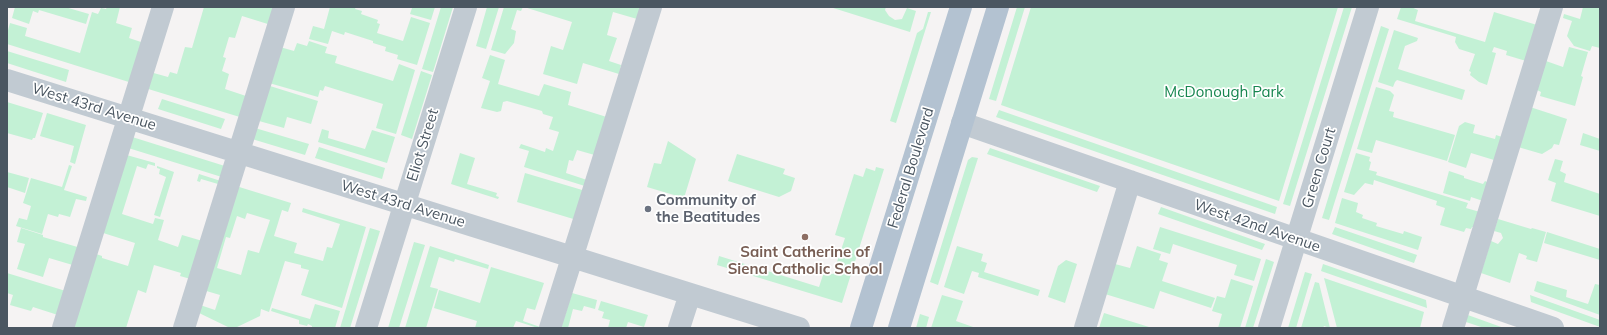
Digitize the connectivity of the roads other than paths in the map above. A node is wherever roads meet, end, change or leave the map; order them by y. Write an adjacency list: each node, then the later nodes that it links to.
1 (163, 7): 10 (street)
2 (284, 7): 12 (street)
3 (466, 7): 14 (street, Eliot Street)
4 (651, 7): 16 (street)
5 (961, 7): 25 (main road, Federal Boulevard)
6 (998, 7): 11 (main road)
7 (1368, 7): 15 (street, Green Court)
8 (1552, 7): 18 (street)
9 (7, 80): 10 (street, West 43rd Avenue)
10 (129, 118): 12 (street, West 43rd Avenue); 19 (street)
11 (962, 123): 13 (street, West 42nd Avenue); 26 (main road)
12 (238, 153): 14 (street, West 43rd Avenue); 20 (street)
13 (1130, 181): 15 (street, West 42nd Avenue); 27 (street)
14 (404, 205): 16 (street, West 43rd Avenue); 21 (street, Eliot Street)
15 (1296, 239): 18 (street, West 42nd Avenue); 28 (street, Green Court)
16 (572, 257): 17 (street, West 43rd Avenue); 22 (street)
17 (690, 294): 23 (street); 24 (street, West 43rd Avenue)
18 (1463, 297): 29 (street); 30 (street, West 42nd Avenue)
19 (63, 328)
20 (184, 328)
21 (366, 328)
22 (550, 328)
23 (679, 328)
24 (799, 328)
25 (861, 328)
26 (899, 328)
27 (1085, 328)
28 (1269, 328)
29 (1453, 328)
30 (1552, 328)

